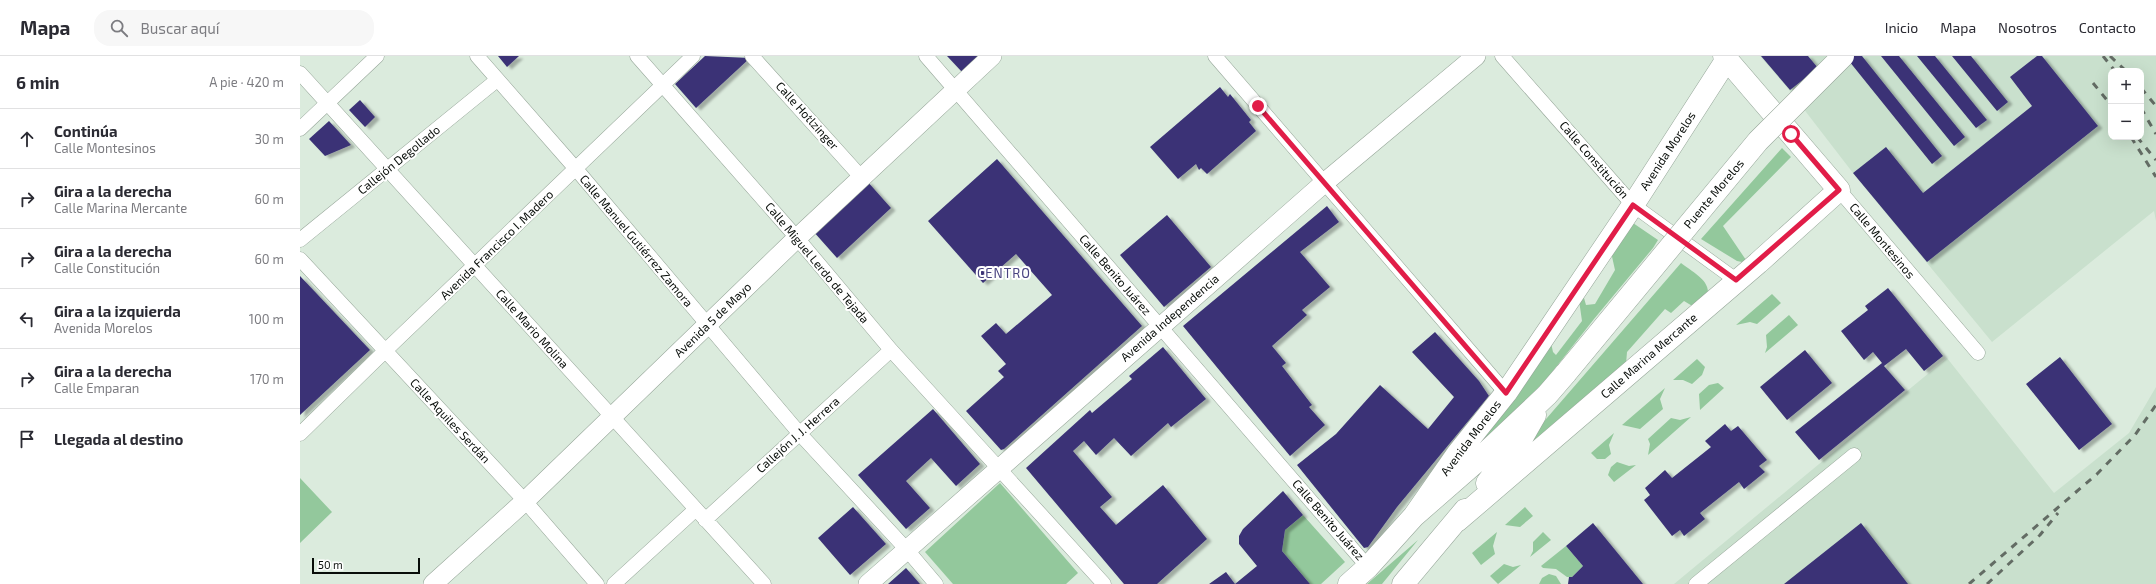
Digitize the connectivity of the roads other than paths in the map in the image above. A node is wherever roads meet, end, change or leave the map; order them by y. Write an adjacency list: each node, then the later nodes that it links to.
1 (377, 56): 17 (street)
2 (477, 56): 14 (street, Calle Manuel Gutiérrez Zamora)
3 (637, 56): 15 (street, Calle Miguel Lerdo de Tejada)
4 (693, 56): 15 (street, Avenida Francisco I. Madero)
5 (752, 56): 21 (street, Calle Hotlzinger)
6 (926, 56): 16 (street, Calle Benito Juárez)
7 (992, 56): 16 (street, Avenida 5 de Mayo)
8 (1215, 56): 22 (street)
9 (1476, 56): 22 (street, Avenida Independencia)
10 (1502, 56): 24 (street, Calle Constitución)
11 (1843, 56): 36 (main road, Puente Morelos, bridge)
12 (1726, 58): 23 (main road, Calle Montesinos); 24 (main road, Avenida Morelos)
13 (300, 73): 17 (street, Calle Mario Molina)
14 (498, 80): 19 (street, Calle Manuel Gutiérrez Zamora); 20 (street, Callejón Degollado)
15 (662, 86): 19 (street, Avenida Francisco I. Madero); 25 (street, Calle Miguel Lerdo de Tejada)
16 (956, 89): 21 (street, Avenida 5 de Mayo); 31 (street, Calle Benito Juárez)
17 (328, 104): 18 (street); 20 (street, Calle Mario Molina)
18 (300, 129)
19 (576, 169): 28 (street, Avenida Francisco I. Madero); 30 (street, Calle Manuel Gutiérrez Zamora)
20 (387, 170): 26 (street, Callejón Degollado); 28 (street, Calle Mario Molina)
21 (862, 177): 25 (street, Avenida 5 de Mayo)
22 (1324, 183): 31 (street, Avenida Independencia); 35 (street)
23 (1839, 190): 29 (main road, Calle Marina Mercante); 34 (street, Calle Montesinos)
24 (1633, 205): 29 (street, Calle Constitución); 35 (main road, Avenida Morelos)
25 (797, 238): 30 (street, Avenida 5 de Mayo); 32 (street, Calle Miguel Lerdo de Tejada)
26 (300, 240)
27 (300, 259): 33 (street, Calle Aquiles Serdán)
28 (475, 266): 33 (street, Avenida Francisco I. Madero); 37 (street, Calle Mario Molina)
29 (1736, 280): 45 (main road, Calle Marina Mercante)
30 (708, 326): 37 (street, Avenida 5 de Mayo); 39 (street, Calle Manuel Gutiérrez Zamora)
31 (1160, 327): 41 (street, Avenida Independencia); 47 (street, Calle Benito Juárez)
32 (891, 350): 39 (street, Callejón J. J. Herrera); 41 (street, Calle Miguel Lerdo de Tejada)
33 (385, 351): 38 (street, Avenida Francisco I. Madero); 42 (street, Calle Aquiles Serdán)
34 (1978, 353)
35 (1506, 393): 44 (main road, Avenida Morelos)
36 (1547, 395): 44 (main road); 45 (main road, Calle Marina Mercante)
37 (612, 417): 42 (street, Avenida 5 de Mayo); 43 (street, Calle Mario Molina)
38 (300, 434)
39 (800, 434): 43 (street, Callejón J. J. Herrera); 46 (street, Calle Manuel Gutiérrez Zamora)
40 (1854, 455): 57 (street)
41 (999, 467): 46 (street, Avenida Independencia); 54 (street, Calle Miguel Lerdo de Tejada)
42 (525, 501): 48 (street, Avenida 5 de Mayo); 49 (street, Calle Aquiles Serdán)
43 (700, 514): 50 (street, Callejón J. J. Herrera); 51 (street, Calle Mario Molina)
44 (1414, 516): 47 (main road)
45 (1457, 521): 56 (main road, Calle Marina Mercante)
46 (908, 551): 52 (street, Avenida Independencia); 53 (street, Calle Manuel Gutiérrez Zamora)
47 (1368, 567): 55 (main road)
48 (433, 584)
49 (598, 584)
50 (614, 584)
51 (764, 584)
52 (868, 584)
53 (936, 584)
54 (1104, 584)
55 (1349, 584)
56 (1403, 584)
57 (1696, 584)

